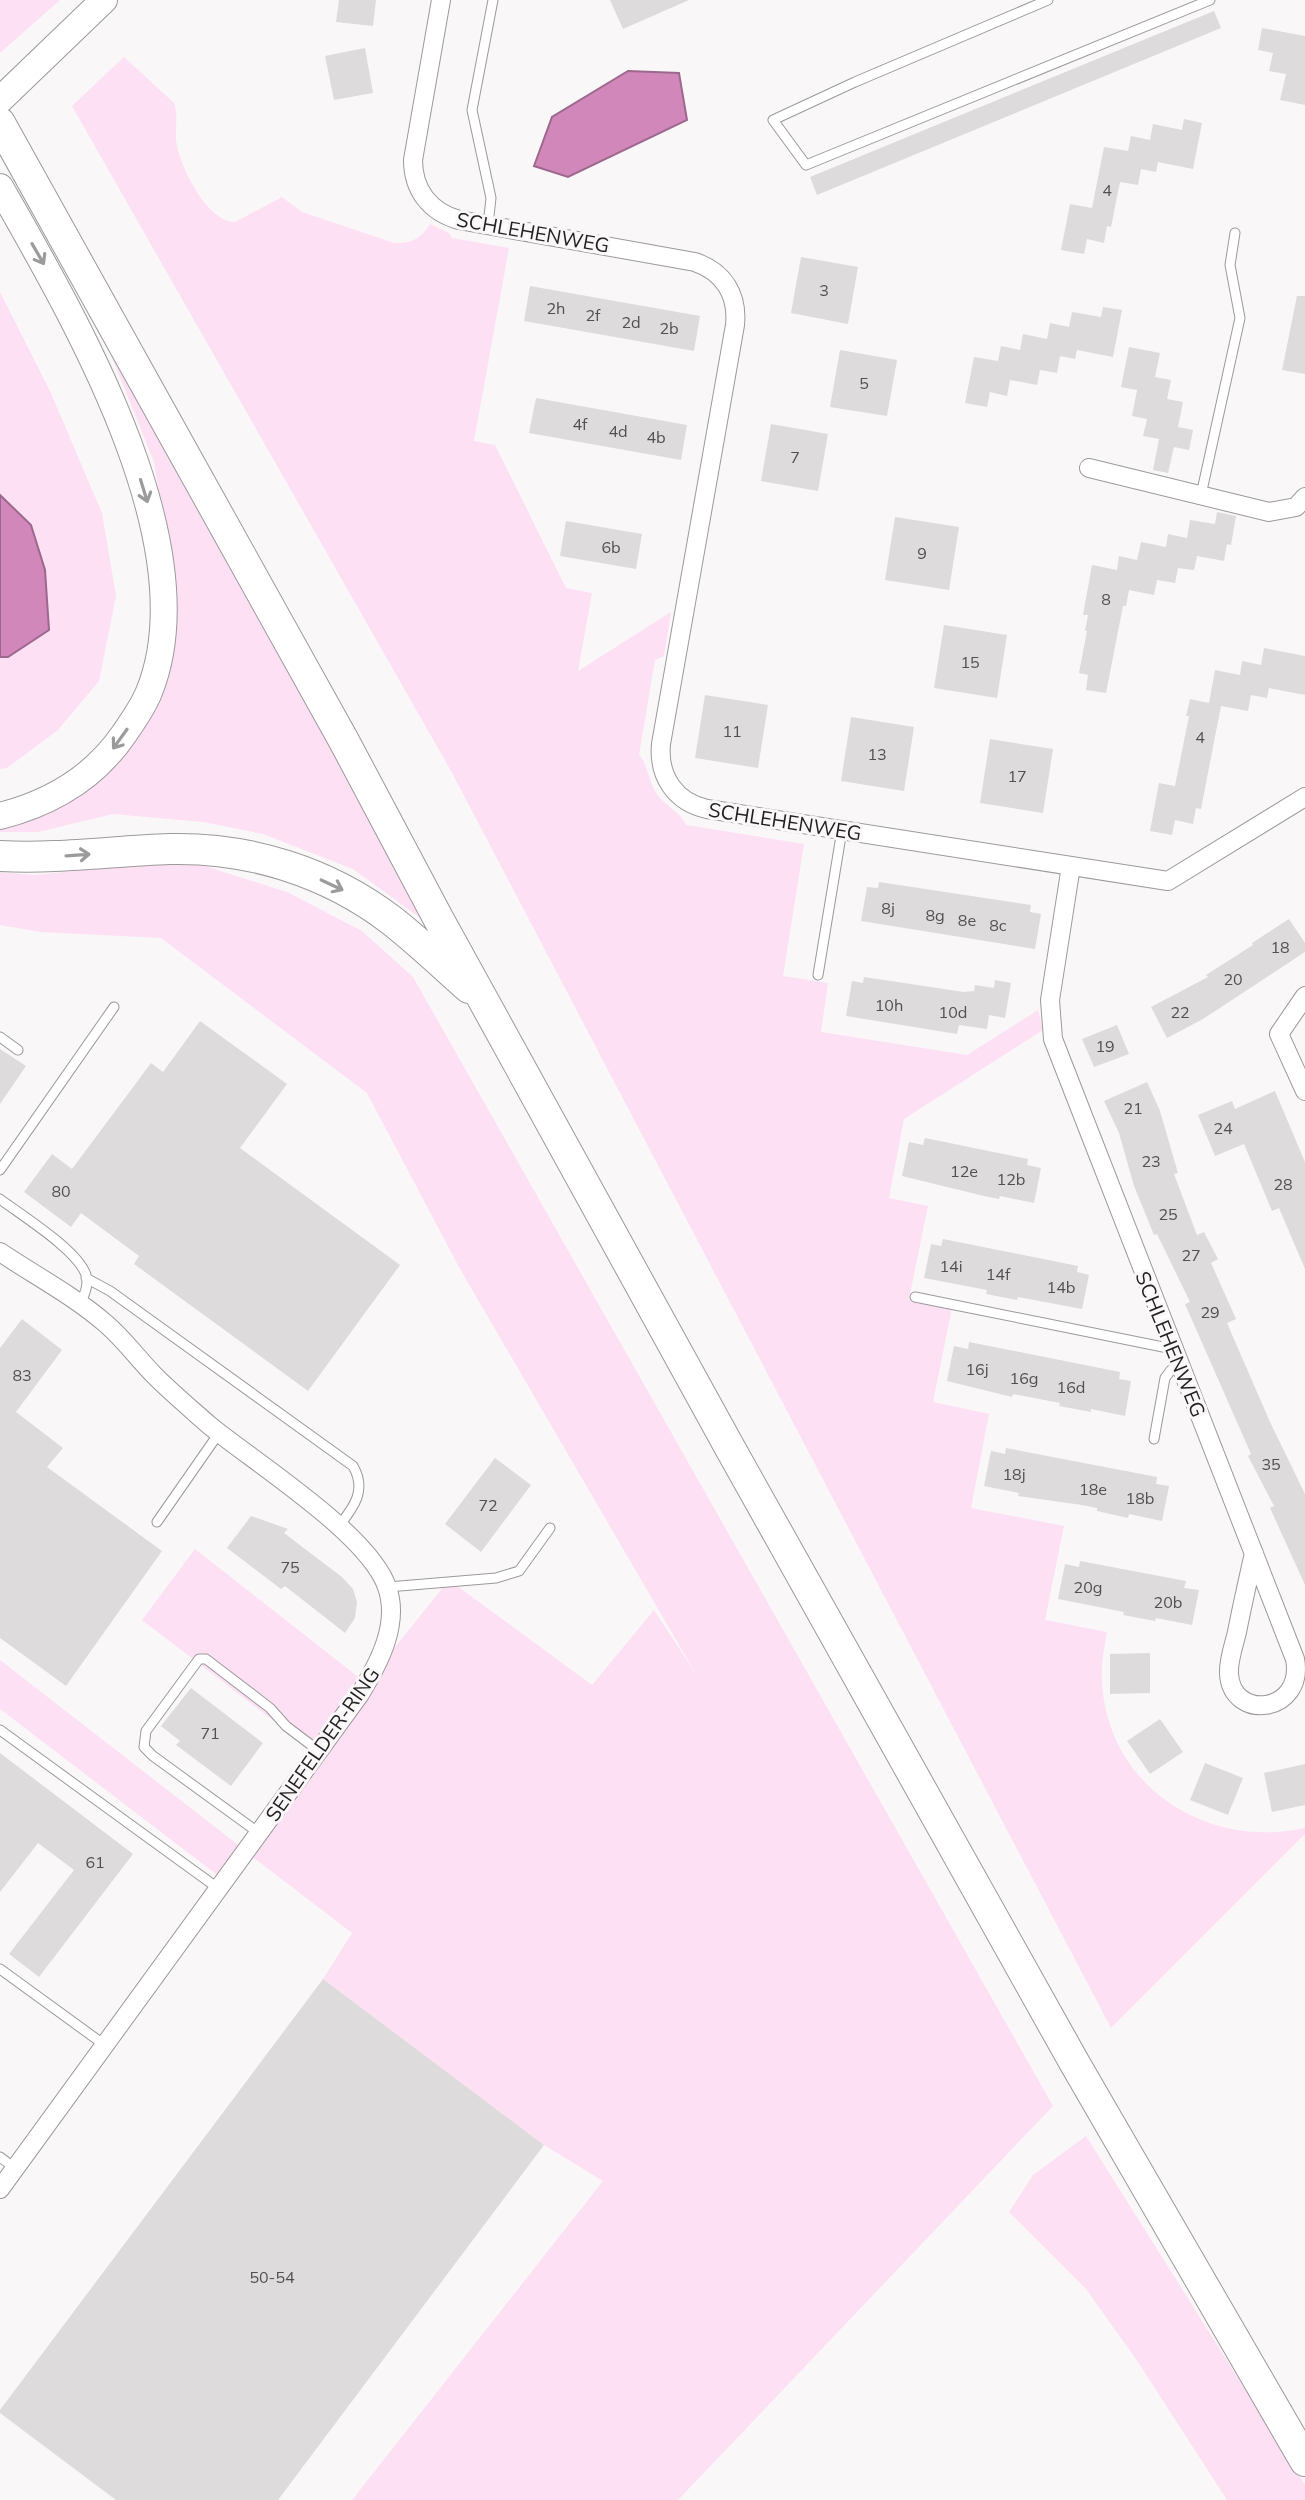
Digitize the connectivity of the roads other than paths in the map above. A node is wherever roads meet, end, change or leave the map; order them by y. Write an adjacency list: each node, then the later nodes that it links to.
1 (104, 0): 6 (main road)
2 (441, 0): 9 (street, SCHLEHENWEG)
3 (493, 0): 9 (lane)
4 (1048, 0): 5 (lane)
5 (1210, 0)
6 (0, 100)
7 (0, 123): 21 (highway)
8 (0, 187): 15 (main road, one-way to 15)
9 (488, 225): 16 (street, SCHLEHENWEG)
10 (1235, 233): 12 (lane)
11 (1089, 468): 12 (street)
12 (1201, 495): 13 (street)
13 (1305, 497)
14 (1305, 797): 18 (street)
15 (0, 816)
16 (842, 830): 18 (street, SCHLEHENWEG); 19 (lane)
17 (0, 856): 21 (highway, one-way to 21)
18 (1071, 866): 32 (street, SCHLEHENWEG)
19 (818, 975)
20 (1305, 996): 25 (street)
21 (485, 1001): 49 (highway)
22 (114, 1007): 26 (lane)
23 (0, 1037): 24 (lane)
24 (18, 1050)
25 (1305, 1091)
26 (0, 1170)
27 (0, 1199): 29 (lane)
28 (0, 1252): 31 (street, SENEFELDER-RING)
29 (86, 1278): 31 (lane); 36 (lane)
30 (915, 1297): 32 (lane)
31 (80, 1305): 33 (street, SENEFELDER-RING)
32 (1176, 1358): 34 (lane); 38 (street, SCHLEHENWEG)
33 (219, 1433): 35 (lane); 36 (street, SENEFELDER-RING)
34 (1154, 1439)
35 (157, 1522)
36 (339, 1526): 39 (street, SENEFELDER-RING)
37 (550, 1528): 39 (lane)
38 (1254, 1553): 38 (street, SCHLEHENWEG)
39 (388, 1587): 41 (street, SENEFELDER-RING)
40 (0, 1730): 43 (lane)
41 (319, 1751): 42 (street, SENEFELDER-RING); 42 (lane)
42 (259, 1833): 43 (street, SENEFELDER-RING)
43 (219, 1889): 45 (street, SENEFELDER-RING)
44 (0, 1969): 45 (lane)
45 (106, 2046): 47 (street, SENEFELDER-RING)
46 (0, 2157): 47 (lane)
47 (16, 2169): 48 (street, SENEFELDER-RING)
48 (0, 2189)
49 (1305, 2461)

